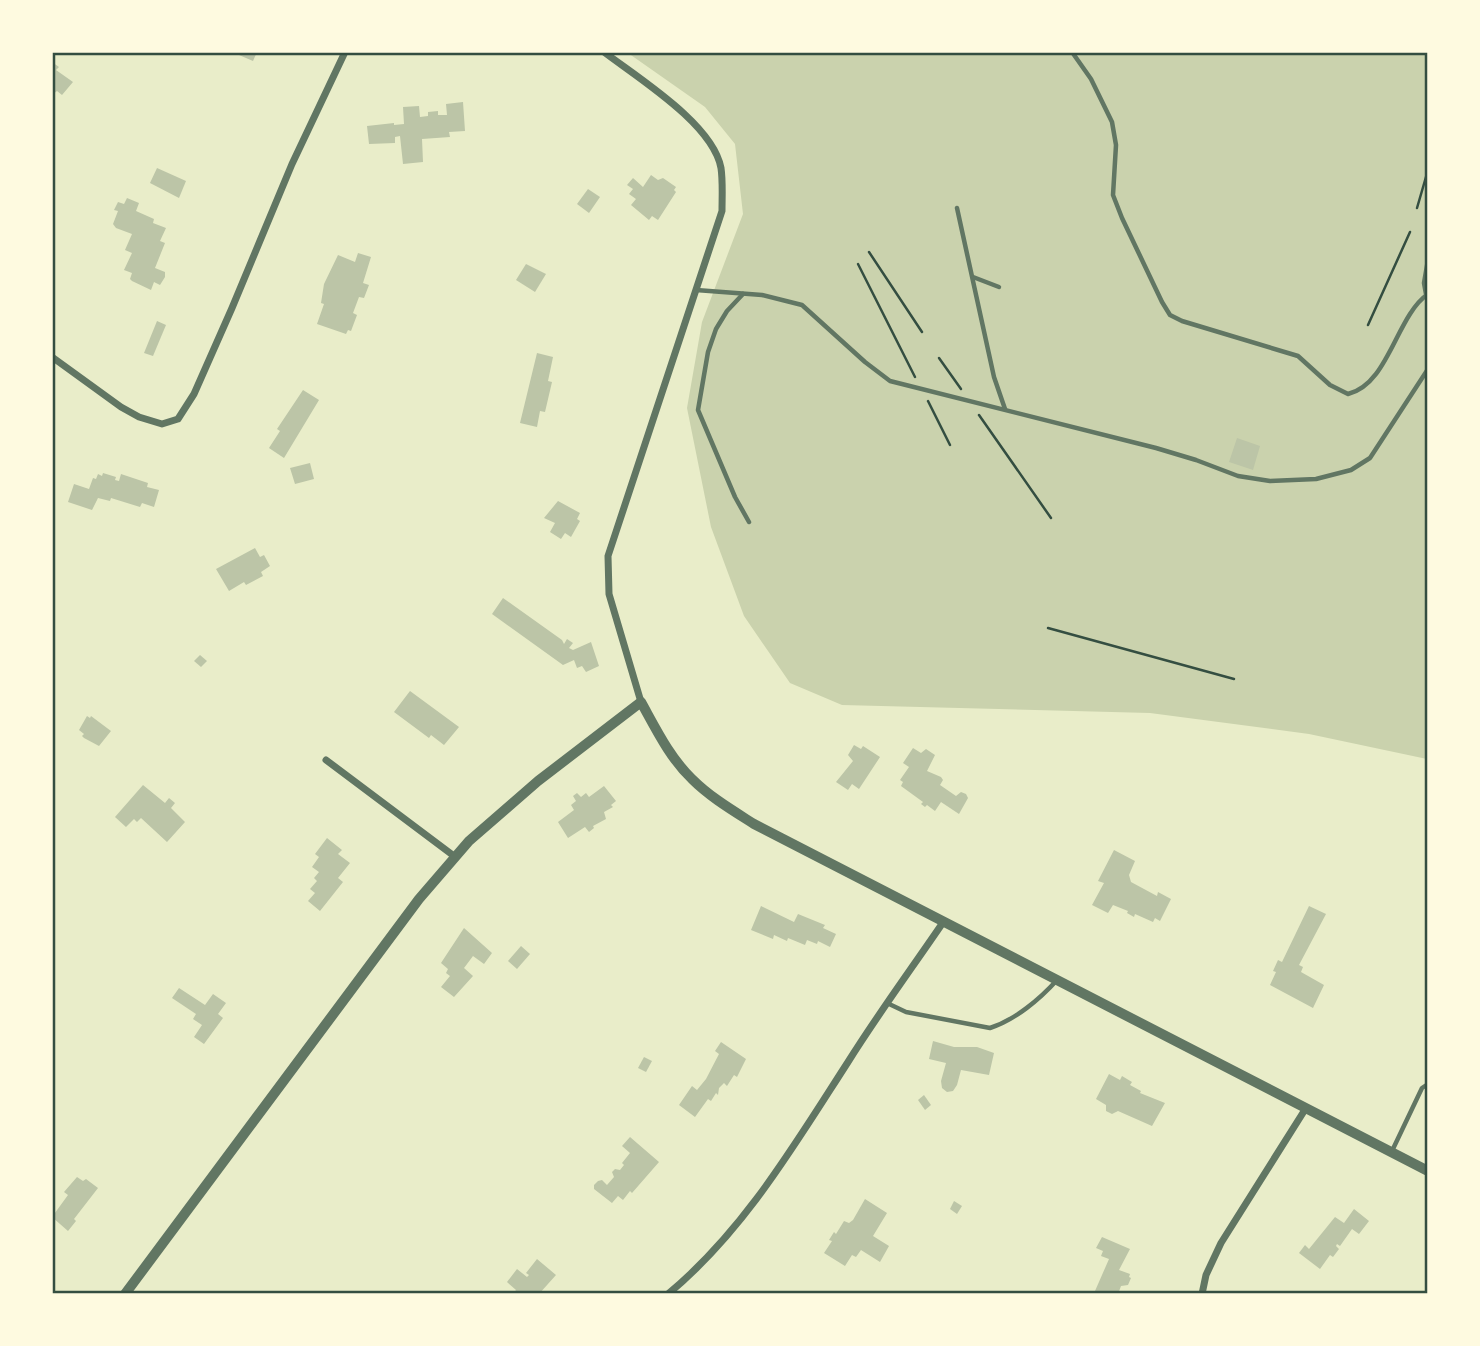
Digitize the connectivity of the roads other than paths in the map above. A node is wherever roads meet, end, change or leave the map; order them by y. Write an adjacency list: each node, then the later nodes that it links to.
1 (345, 52): 11 (street)
2 (604, 52): 8 (street)
3 (1072, 52): 10 (lane)
4 (957, 208): 6 (lane)
5 (1427, 260): 10 (lane)
6 (972, 277): 7 (lane); 13 (lane)
7 (999, 287)
8 (696, 290): 9 (lane); 15 (street)
9 (744, 293): 13 (lane); 14 (lane)
10 (1427, 294)
11 (52, 357)
12 (1427, 369): 13 (lane)
13 (1006, 410)
14 (749, 522)
15 (641, 702): 17 (street); 18 (street)
16 (326, 760): 17 (street)
17 (454, 856): 25 (street)
18 (944, 921): 19 (street); 20 (street)
19 (1058, 980): 20 (lane); 22 (street)
20 (887, 1003): 26 (street)
21 (1427, 1084): 23 (lane)
22 (1307, 1108): 23 (street); 27 (street)
23 (1392, 1152): 24 (street)
24 (1427, 1171)
25 (125, 1293)
26 (668, 1293)
27 (1202, 1293)

